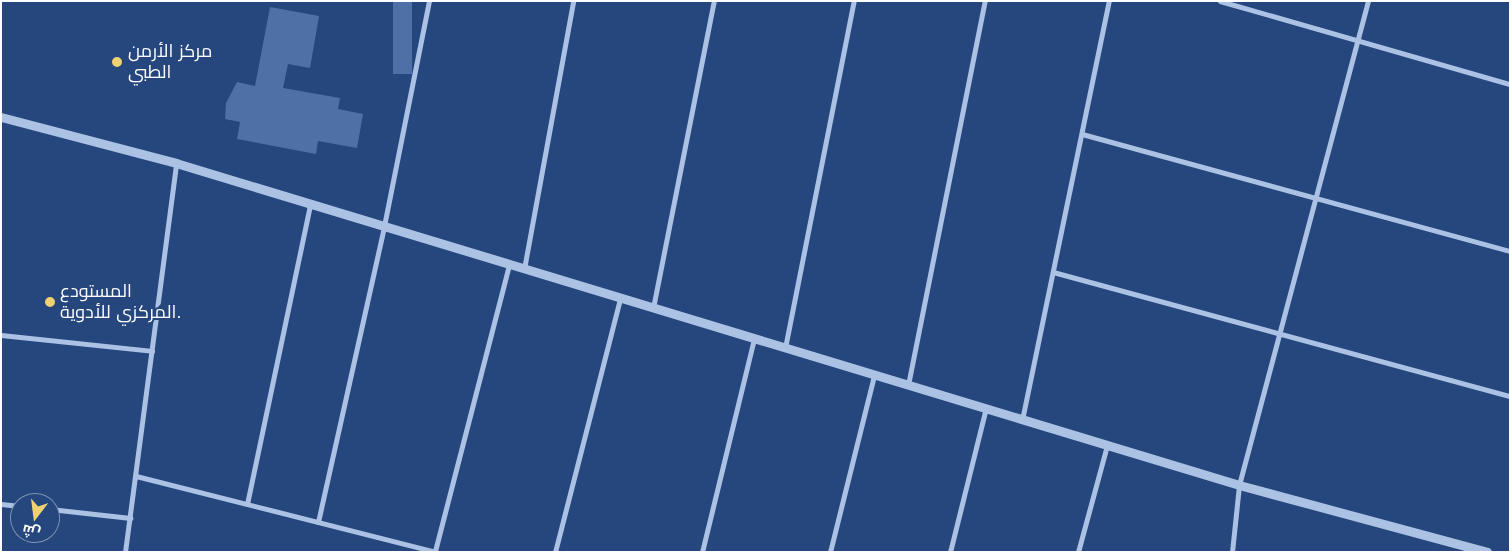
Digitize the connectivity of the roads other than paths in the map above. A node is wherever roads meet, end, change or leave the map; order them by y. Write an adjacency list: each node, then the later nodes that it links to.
1 (429, 1): 16 (street)
2 (574, 1): 19 (street)
3 (714, 1): 22 (street)
4 (854, 1): 26 (street)
5 (985, 1): 29 (street)
6 (1109, 1): 12 (street)
7 (1220, 1): 9 (street)
8 (1368, 1): 9 (street)
9 (1358, 41): 10 (street); 14 (street)
10 (1510, 84)
11 (1, 117): 13 (street)
12 (1082, 134): 14 (street); 20 (street)
13 (176, 163): 15 (street); 27 (street)
14 (1315, 199): 17 (street); 23 (street)
15 (310, 204): 16 (street); 36 (street)
16 (384, 226): 18 (street); 39 (street)
17 (1510, 251)
18 (509, 264): 19 (street); 41 (street)
19 (524, 269): 21 (street)
20 (1053, 272): 23 (street); 32 (street)
21 (620, 298): 22 (street); 42 (street)
22 (653, 308): 25 (street)
23 (1280, 333): 30 (street); 35 (street)
24 (1, 335): 27 (street)
25 (754, 338): 26 (street); 43 (street)
26 (785, 348): 28 (street)
27 (152, 351): 34 (street)
28 (874, 375): 29 (street); 44 (street)
29 (908, 385): 31 (street)
30 (1510, 396)
31 (986, 408): 32 (street); 45 (street)
32 (1022, 420): 33 (street)
33 (1107, 445): 35 (street); 46 (street)
34 (136, 476): 36 (street); 38 (street)
35 (1239, 485): 47 (street); 48 (street)
36 (248, 504): 39 (street)
37 (60, 510): 38 (street)
38 (130, 518): 40 (street)
39 (318, 522): 41 (street)
40 (125, 552)
41 (436, 552)
42 (555, 552)
43 (702, 552)
44 (830, 552)
45 (950, 552)
46 (1078, 552)
47 (1232, 552)
48 (1487, 552)

